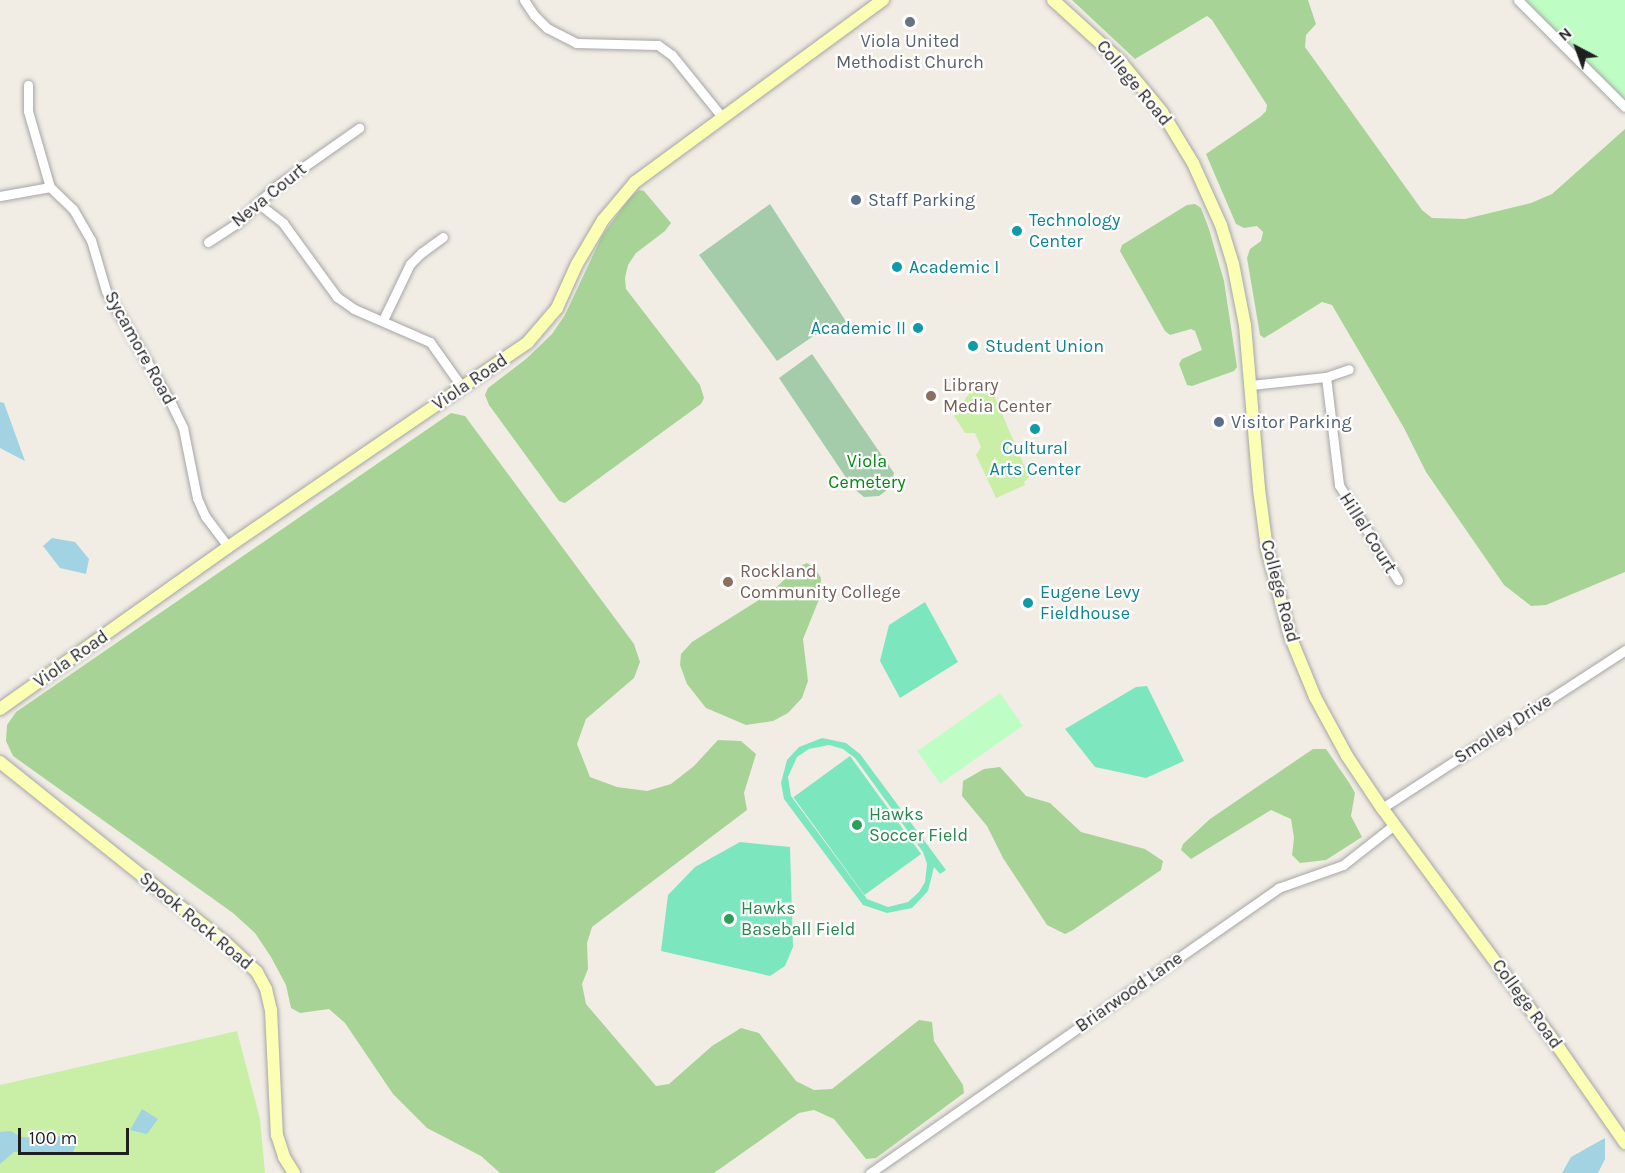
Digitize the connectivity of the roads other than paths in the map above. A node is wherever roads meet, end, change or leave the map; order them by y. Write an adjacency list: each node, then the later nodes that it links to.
1 (524, 0): 7 (street)
2 (883, 0): 7 (street, Viola Road)
3 (1053, 0): 17 (street, College Road)
4 (1518, 0): 6 (street)
5 (28, 85): 9 (street)
6 (1625, 107)
7 (722, 117): 18 (street, Viola Road)
8 (360, 128): 11 (street, Neva Court)
9 (50, 187): 10 (street); 19 (street, Sycamore Road)
10 (0, 196)
11 (259, 204): 13 (street, Neva Court); 14 (street)
12 (443, 237): 14 (street)
13 (208, 242)
14 (383, 320): 18 (street)
15 (1349, 369): 16 (street)
16 (1326, 378): 17 (street); 20 (street, Hillel Court)
17 (1251, 386): 24 (street, College Road)
18 (462, 387): 19 (street, Viola Road)
19 (228, 547): 22 (street, Viola Road)
20 (1398, 580)
21 (1625, 650): 24 (street, Smolley Drive)
22 (0, 710)
23 (0, 762): 27 (street, Spook Rock Road)
24 (1382, 808): 25 (street, College Road)
25 (1394, 825): 26 (street, College Road); 28 (street, Briarwood Lane)
26 (1625, 1143)
27 (294, 1173)
28 (870, 1173)

